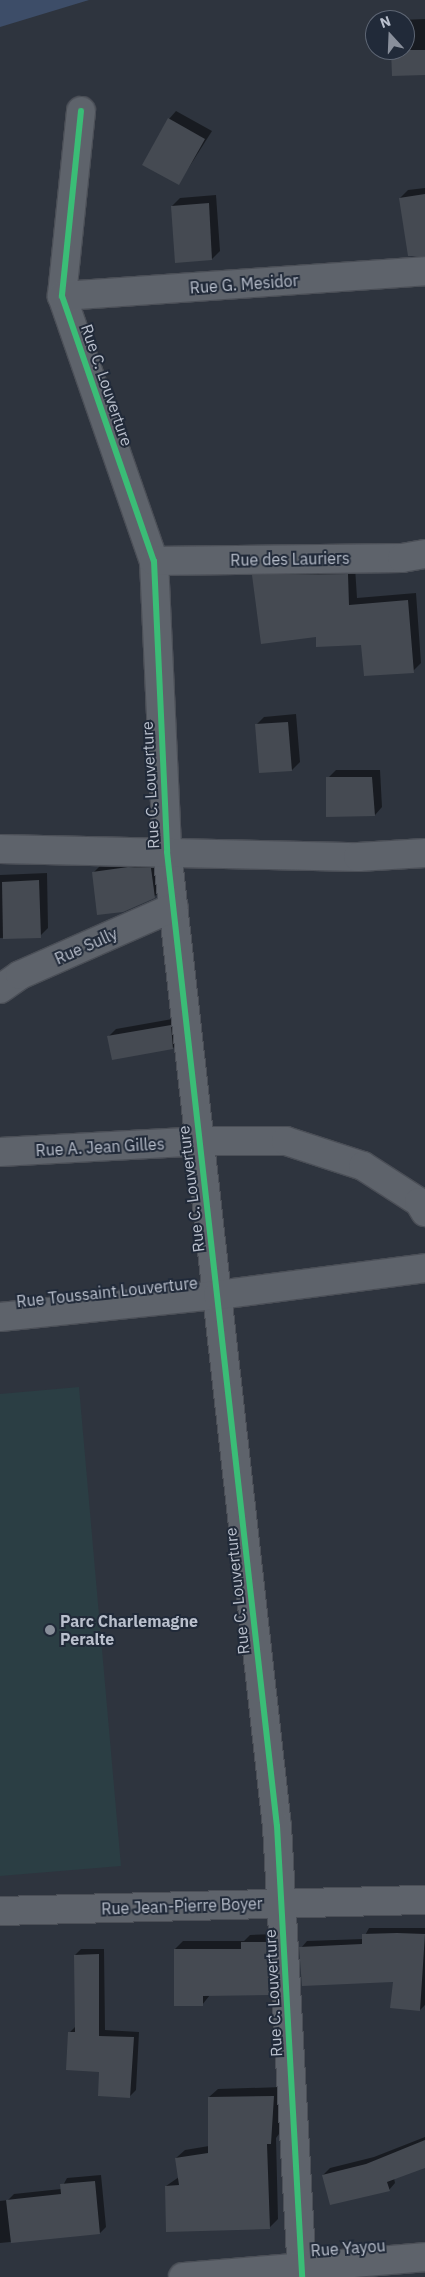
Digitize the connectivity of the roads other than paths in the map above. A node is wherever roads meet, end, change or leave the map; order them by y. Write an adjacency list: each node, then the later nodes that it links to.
1 (81, 111): 3 (street, Rue C. Louverture)
2 (425, 271): 3 (street, Rue G. Mesidor)
3 (62, 296): 5 (street, Rue C. Louverture)
4 (425, 554): 5 (street, Rue des Lauriers)
5 (154, 562): 7 (street, Rue C. Louverture)
6 (0, 849): 7 (street)
7 (166, 852): 8 (street); 9 (street, Rue C. Louverture)
8 (425, 853)
9 (174, 908): 10 (street, Rue Sully); 11 (street, Rue C. Louverture)
10 (0, 989)
11 (200, 1141): 12 (street, Rue A. Jean Gilles); 13 (street, Rue A. Jean Gilles); 15 (street, Rue C. Louverture)
12 (0, 1152)
13 (425, 1212)
14 (425, 1268): 15 (street, Rue Toussaint Louverture)
15 (218, 1295): 16 (street, Rue Toussaint Louverture); 18 (street, Rue C. Louverture)
16 (0, 1317)
17 (425, 1900): 18 (street, Rue Jean-Pierre Boyer)
18 (282, 1903): 19 (street, Rue Jean-Pierre Boyer); 21 (street, Rue C. Louverture)
19 (0, 1911)
20 (425, 2257): 21 (street, Rue Yayou)
21 (301, 2271): 22 (street, Rue Yayou)
22 (183, 2277)

